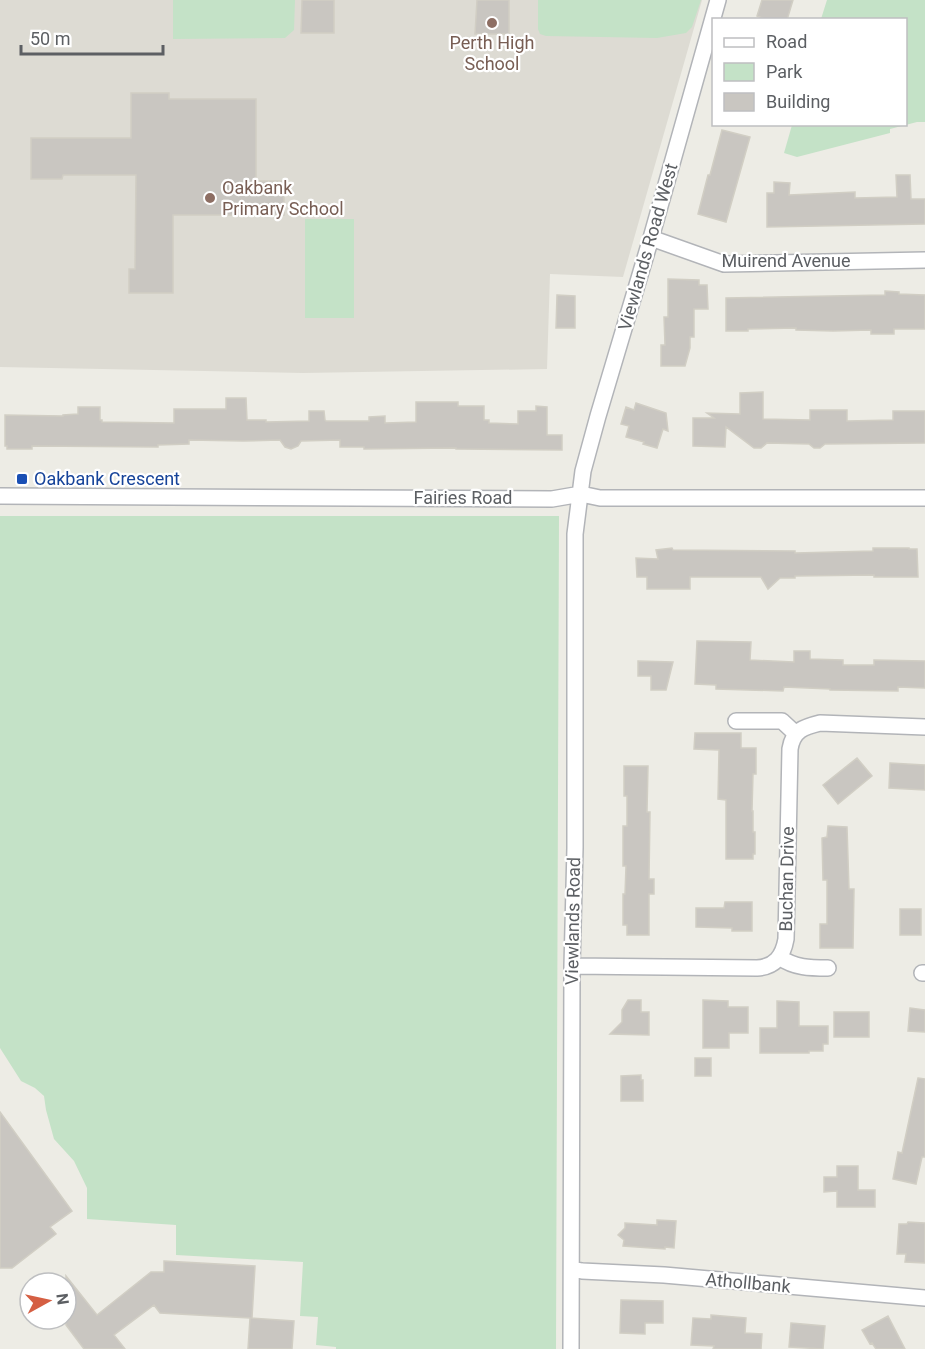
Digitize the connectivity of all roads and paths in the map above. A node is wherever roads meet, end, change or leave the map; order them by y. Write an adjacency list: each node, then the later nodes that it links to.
1 (718, 0): 2 (street, Viewlands Road West)
2 (713, 18)
3 (712, 21): 4 (street, Viewlands Road West)
4 (651, 238): 5 (street, Muirend Avenue); 6 (street, Viewlands Road West)
5 (925, 260)
6 (581, 494): 7 (street, Fairies Road); 8 (street, Fairies Road); 13 (street, Viewlands Road)
7 (0, 496)
8 (925, 498)
9 (736, 721): 11 (street)
10 (925, 727): 11 (street)
11 (796, 734): 12 (street, Buchan Drive)
12 (779, 957): 13 (street, Buchan Drive); 14 (street)
13 (572, 966): 15 (street, Viewlands Road)
14 (828, 968)
15 (572, 1269): 16 (street, Athollbank); 17 (street, Viewlands Road)
16 (925, 1298)
17 (572, 1349)

